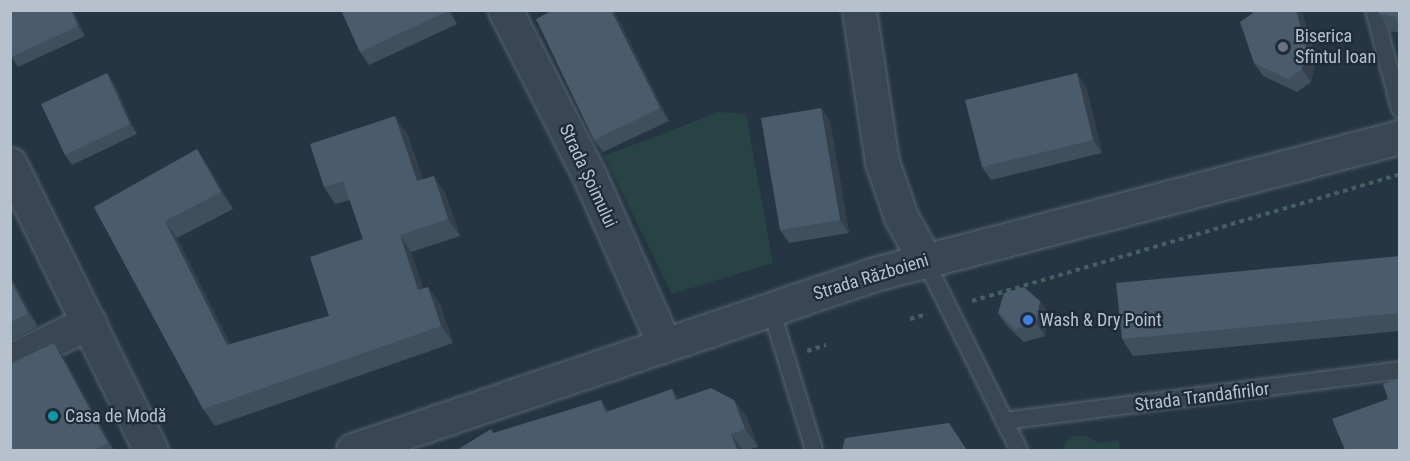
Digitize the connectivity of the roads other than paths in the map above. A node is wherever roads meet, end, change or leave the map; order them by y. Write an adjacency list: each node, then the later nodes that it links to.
1 (505, 10): 10 (street, Strada Șoimului)
2 (859, 10): 7 (street)
3 (1374, 10): 4 (lane)
4 (1400, 109)
5 (1400, 137): 7 (street, Strada Războieni)
6 (10, 164): 9 (street)
7 (925, 260): 8 (street, Strada Războieni); 13 (lane)
8 (771, 309): 10 (street, Strada Războieni); 16 (lane)
9 (89, 322): 11 (street); 14 (street)
10 (664, 344): 15 (street, Strada Războieni)
11 (10, 361)
12 (1400, 370): 13 (lane, Strada Trandafirilor)
13 (1004, 421): 17 (lane)
14 (152, 450)
15 (353, 450)
16 (814, 450)
17 (1019, 450)

